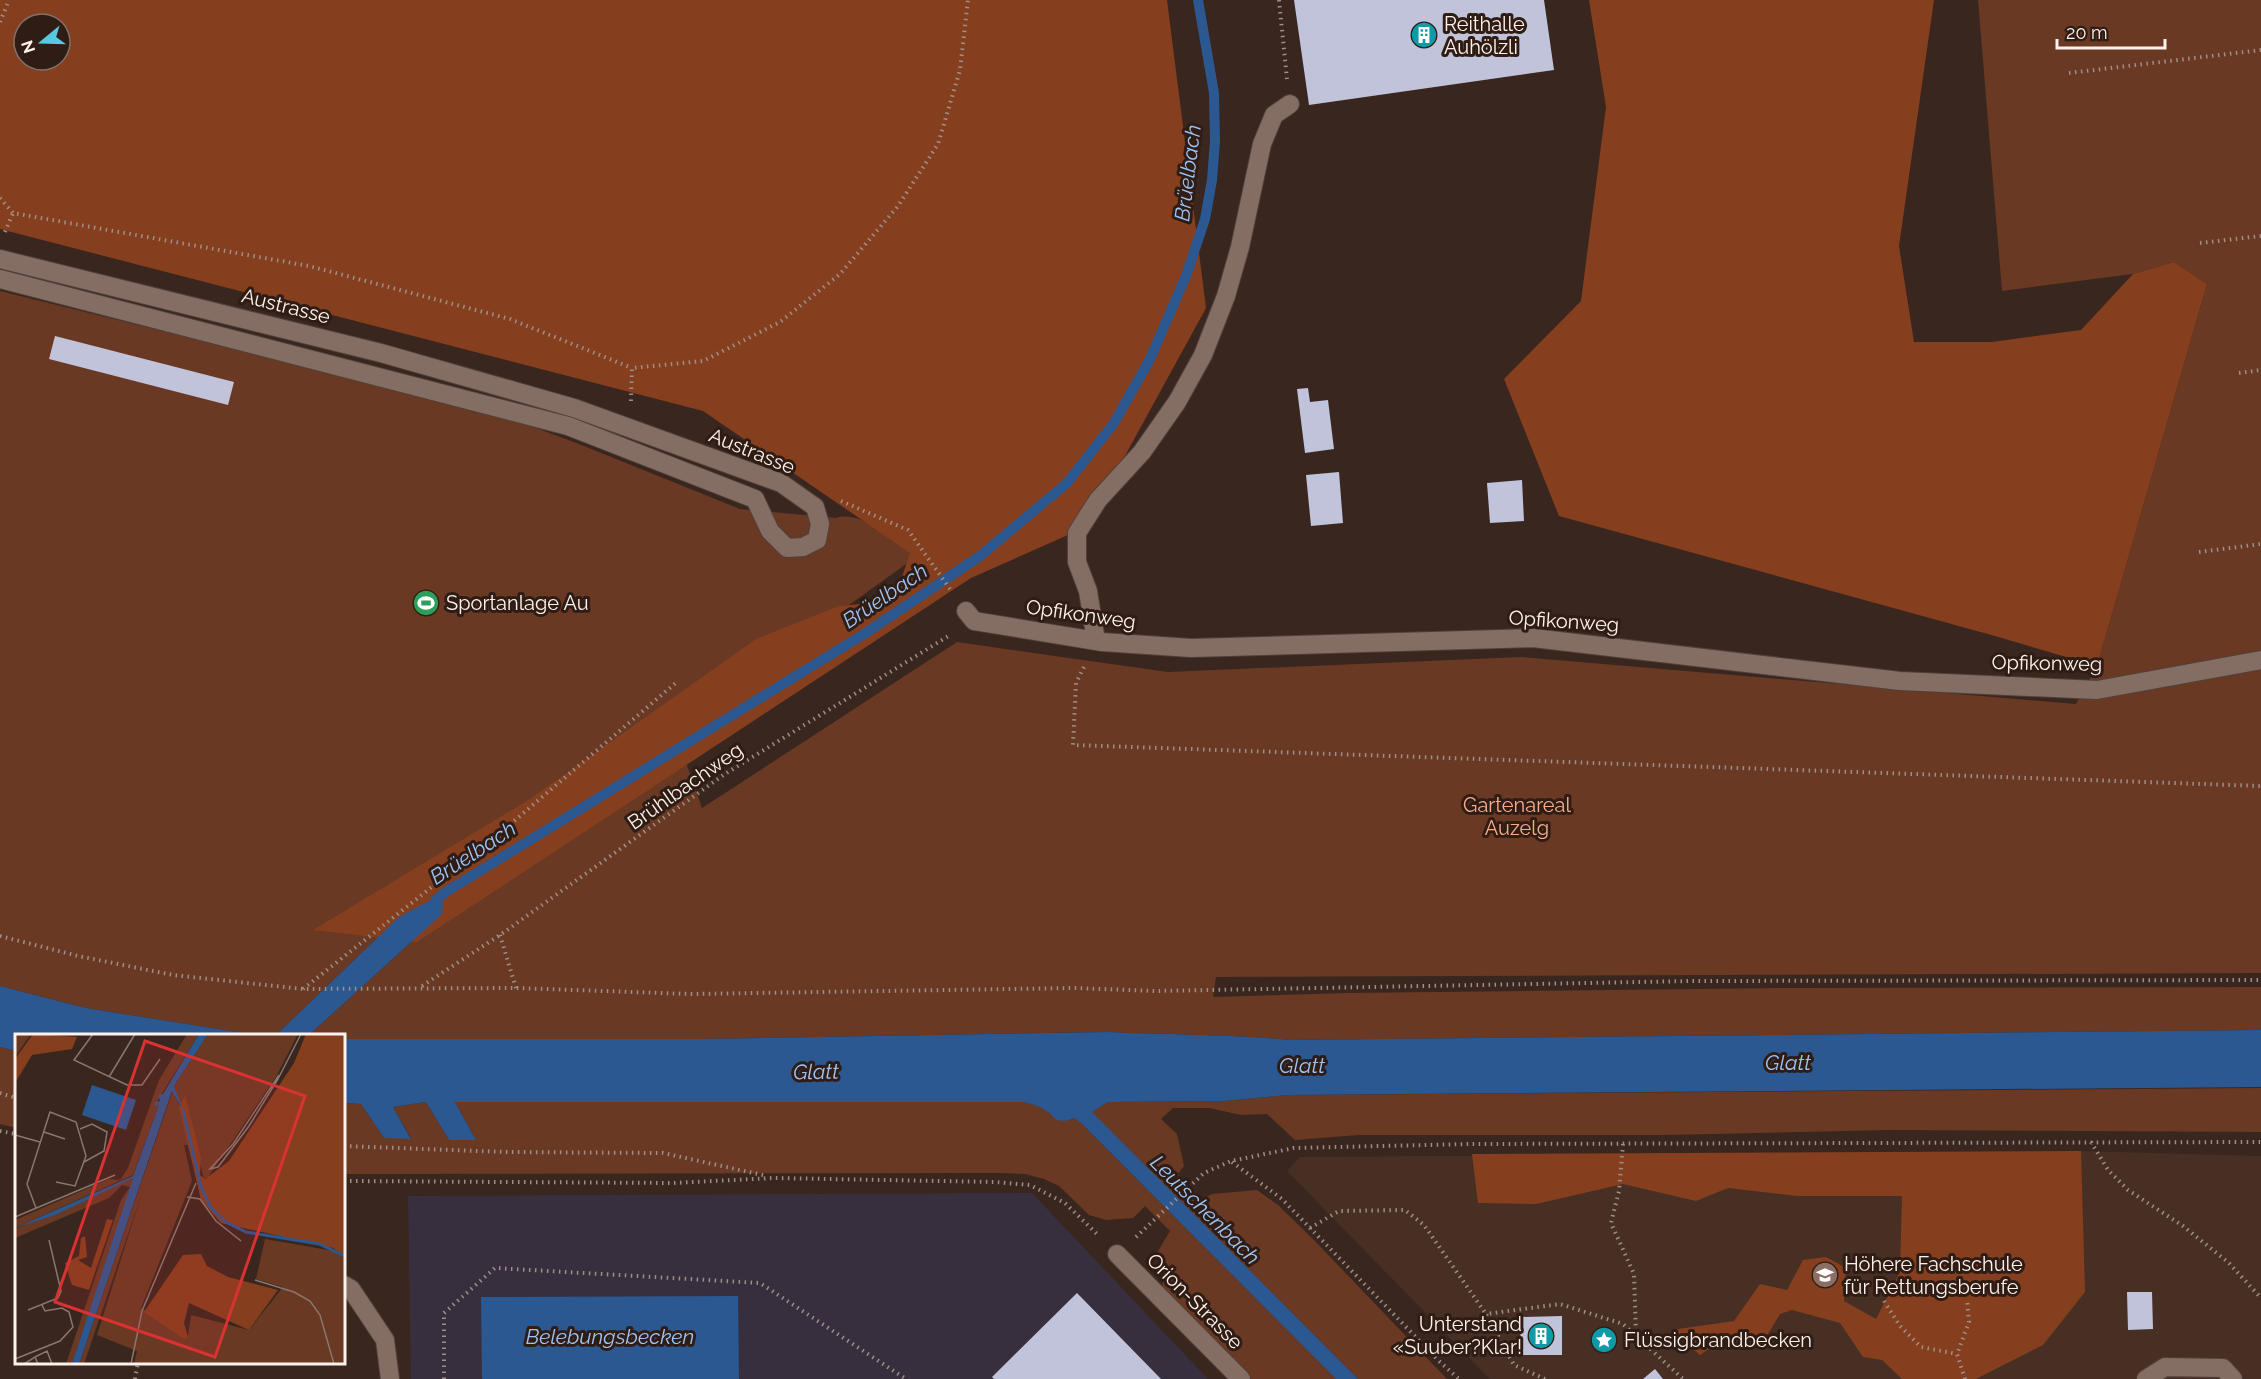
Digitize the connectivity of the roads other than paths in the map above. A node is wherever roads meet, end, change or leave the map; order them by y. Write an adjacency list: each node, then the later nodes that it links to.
1 (1290, 104): 5 (street)
2 (0, 259): 3 (street, Austrasse)
3 (0, 279)
4 (970, 616): 5 (street, Opfikonweg)
5 (1096, 641): 6 (street, Opfikonweg)
6 (2261, 660)
7 (1117, 1254): 10 (street, Orion-Strasse)
8 (345, 1286): 9 (street)
9 (390, 1379)
10 (1241, 1379)
11 (2146, 1379): 12 (street)
12 (2233, 1379)

